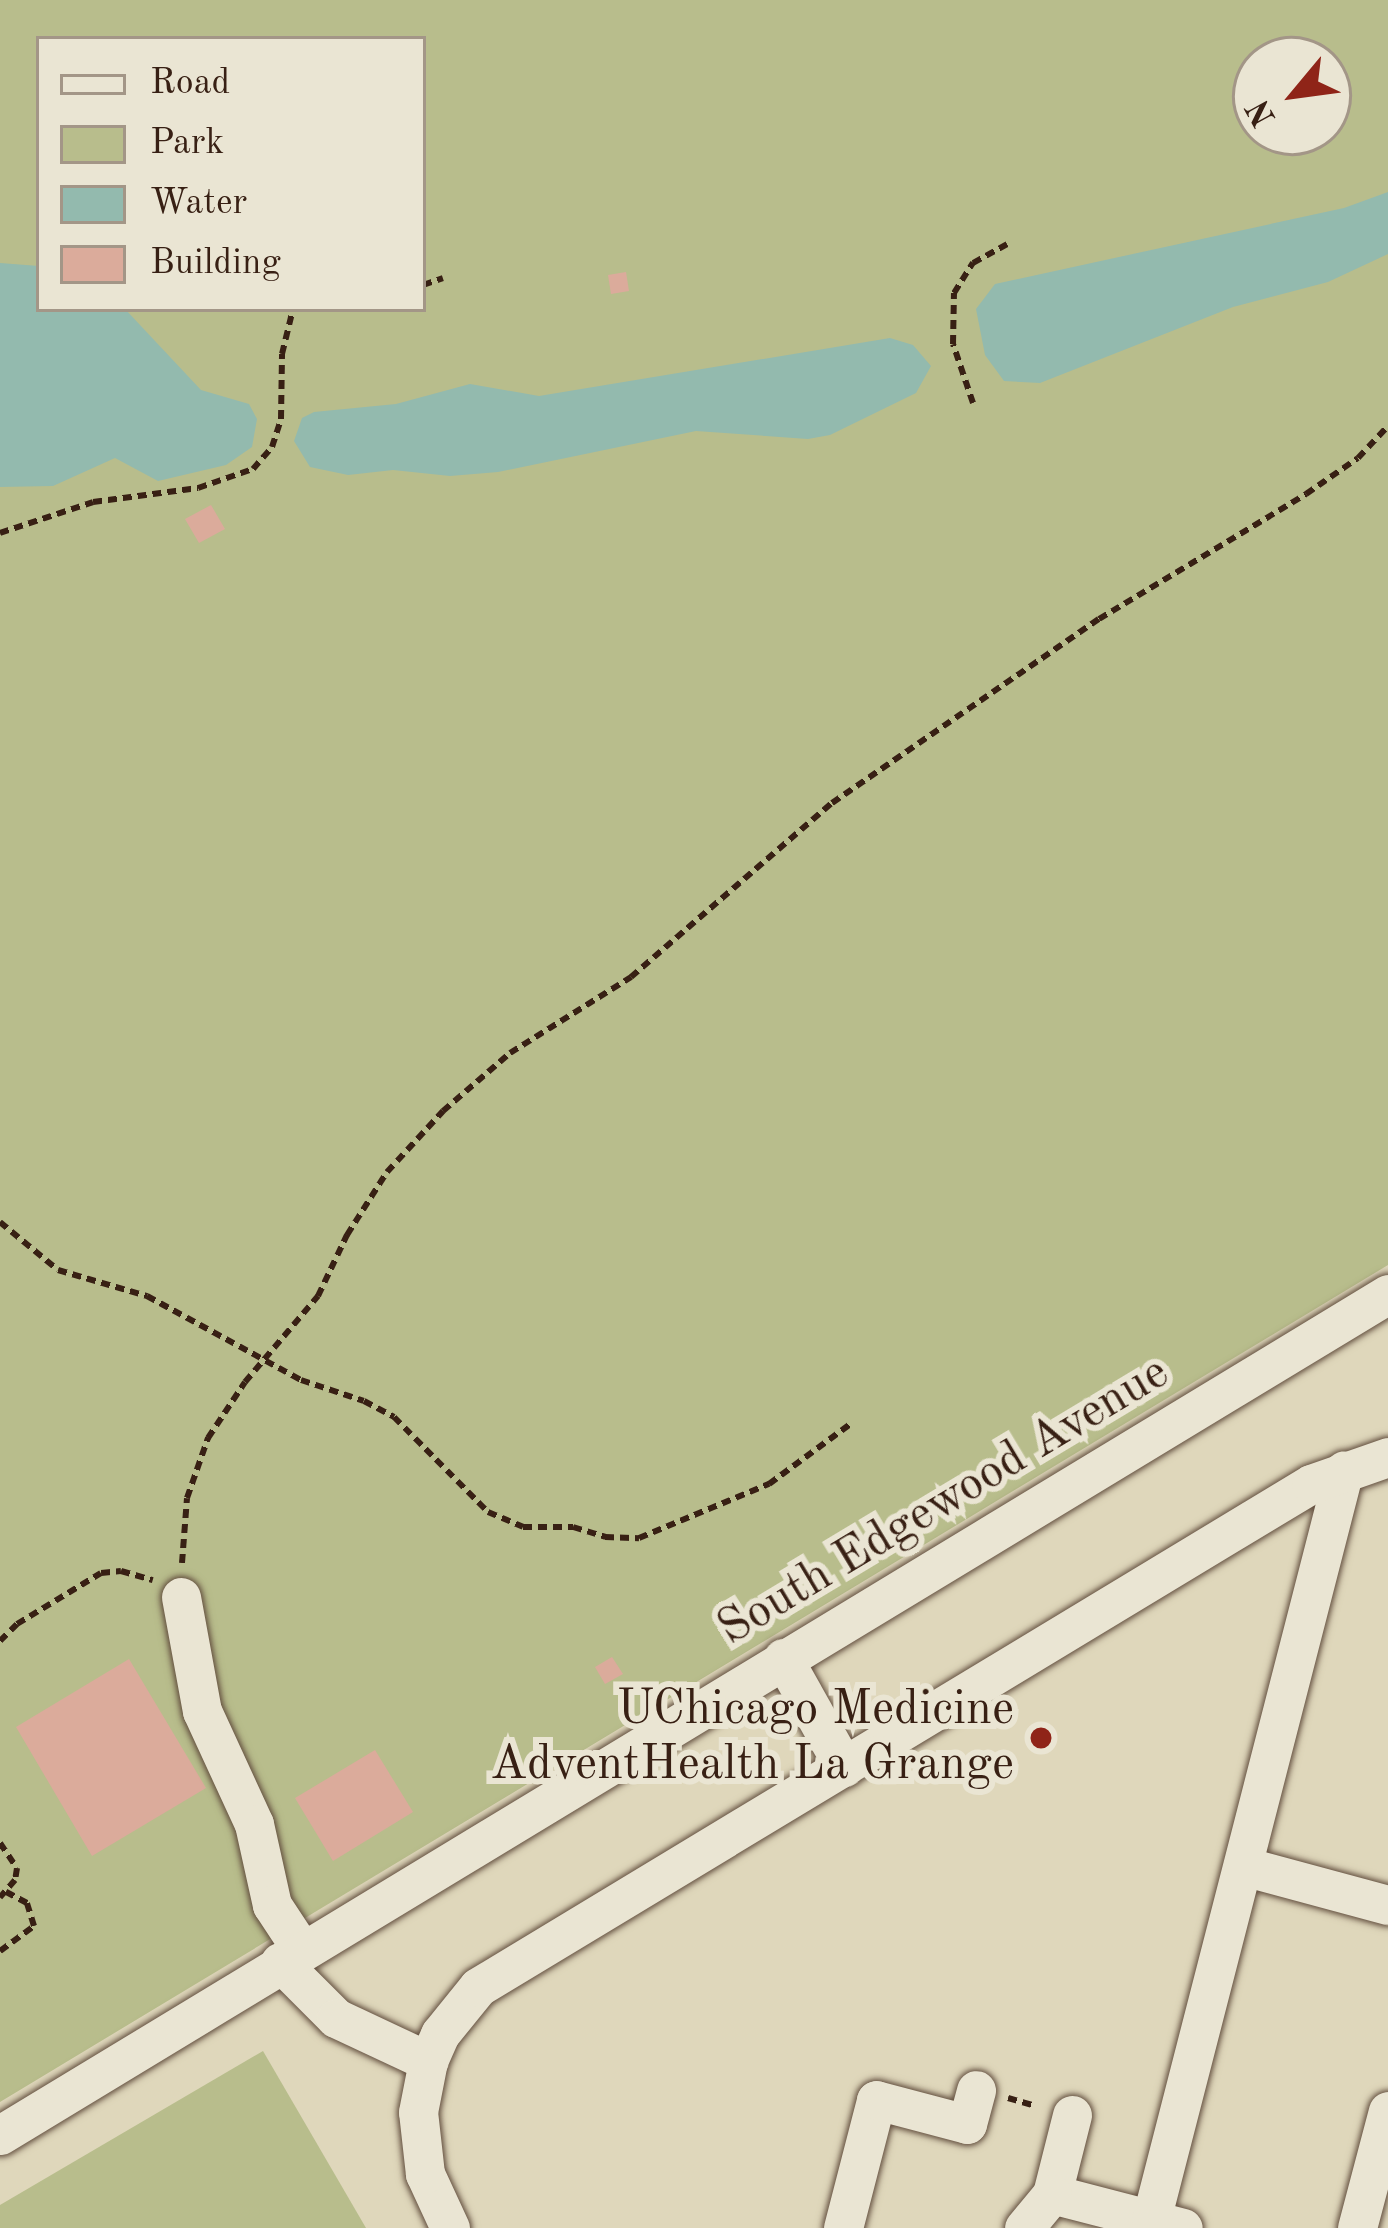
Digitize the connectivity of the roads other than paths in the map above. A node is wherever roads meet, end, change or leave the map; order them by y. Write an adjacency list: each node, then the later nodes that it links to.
1 (1388, 1294): 5 (street, South Edgewood Avenue)
2 (1388, 1456): 3 (street)
3 (1345, 1470): 6 (street); 7 (street)
4 (182, 1597): 9 (street)
5 (783, 1658): 6 (street); 9 (street, South Edgewood Avenue)
6 (844, 1766): 10 (street)
7 (1243, 1867): 8 (street); 16 (street)
8 (1388, 1905)
9 (291, 1956): 10 (street); 14 (street, South Edgewood Avenue)
10 (428, 2061): 17 (street)
11 (976, 2090): 18 (street)
12 (1388, 2111): 20 (street)
13 (1072, 2115): 15 (street)
14 (0, 2135)
15 (1052, 2194): 16 (street); 19 (street)
16 (1167, 2224)
17 (450, 2228)
18 (843, 2228)
19 (1024, 2228)
20 (1357, 2228)

